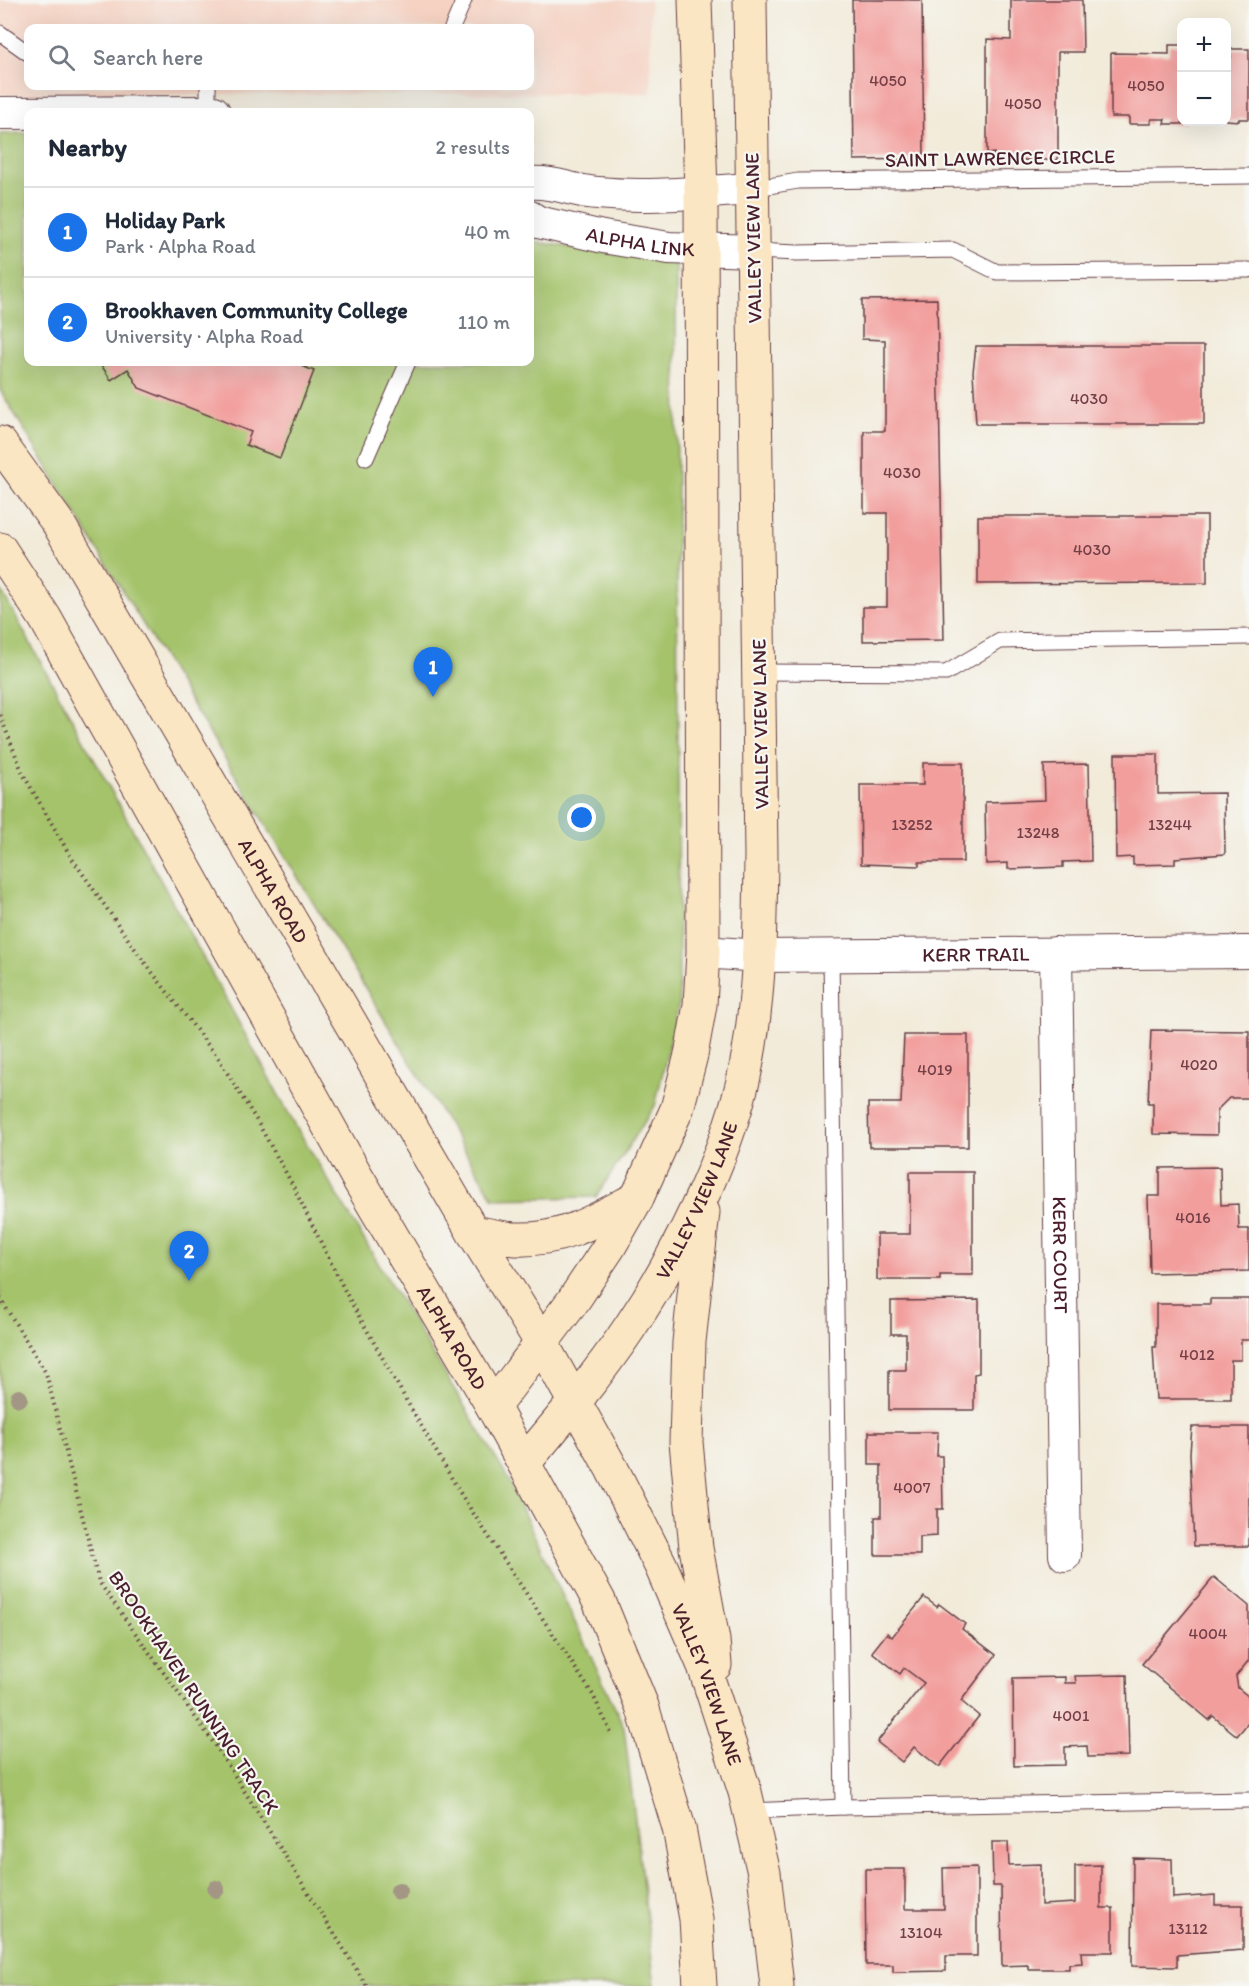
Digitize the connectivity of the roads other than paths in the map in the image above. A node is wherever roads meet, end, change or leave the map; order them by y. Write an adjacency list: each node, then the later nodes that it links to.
1 (464, 0): 4 (lane)
2 (695, 0): 14 (main road)
3 (750, 0): 13 (main road, VALLEY VIEW LANE)
4 (454, 24)
5 (0, 33): 6 (lane)
6 (24, 50)
7 (208, 90): 8 (lane)
8 (208, 108)
9 (0, 113): 10 (street)
10 (24, 113)
11 (1249, 176): 13 (lane, SAINT LAWRENCE CIRCLE)
12 (534, 183): 14 (street, ALPHA LINK)
13 (752, 189): 14 (street, ALPHA LINK); 17 (main road, VALLEY VIEW LANE)
14 (700, 192): 16 (main road)
15 (534, 220): 16 (street, ALPHA LINK)
16 (700, 249): 17 (street, ALPHA LINK); 25 (main road)
17 (753, 251): 18 (lane); 24 (main road, VALLEY VIEW LANE)
18 (1249, 270)
19 (406, 366): 21 (lane)
20 (0, 443): 32 (main road, ALPHA ROAD)
21 (366, 458)
22 (0, 549): 35 (main road, ALPHA ROAD)
23 (1249, 637): 24 (lane)
24 (759, 672): 29 (main road, VALLEY VIEW LANE)
25 (703, 952): 29 (street, KERR TRAIL); 31 (main road)
26 (1249, 952): 27 (street, KERR TRAIL)
27 (1056, 953): 28 (street, KERR TRAIL); 37 (street, KERR COURT)
28 (831, 955): 29 (street, KERR TRAIL); 40 (lane)
29 (760, 956): 30 (main road, VALLEY VIEW LANE)
30 (708, 1180): 34 (main road, VALLEY VIEW LANE); 38 (main road)
31 (637, 1198): 32 (main road); 33 (main road)
32 (473, 1232): 33 (main road, ALPHA ROAD)
33 (541, 1342): 34 (main road, VALLEY VIEW LANE); 35 (main road)
34 (574, 1402): 36 (main road, VALLEY VIEW LANE); 38 (main road, VALLEY VIEW LANE)
35 (493, 1407): 36 (main road)
36 (524, 1463): 42 (main road)
37 (1065, 1555)
38 (720, 1717): 41 (main road, VALLEY VIEW LANE)
39 (1249, 1800): 40 (lane)
40 (843, 1807): 41 (lane)
41 (749, 1811): 43 (main road, VALLEY VIEW LANE)
42 (700, 1986)
43 (777, 1986)

